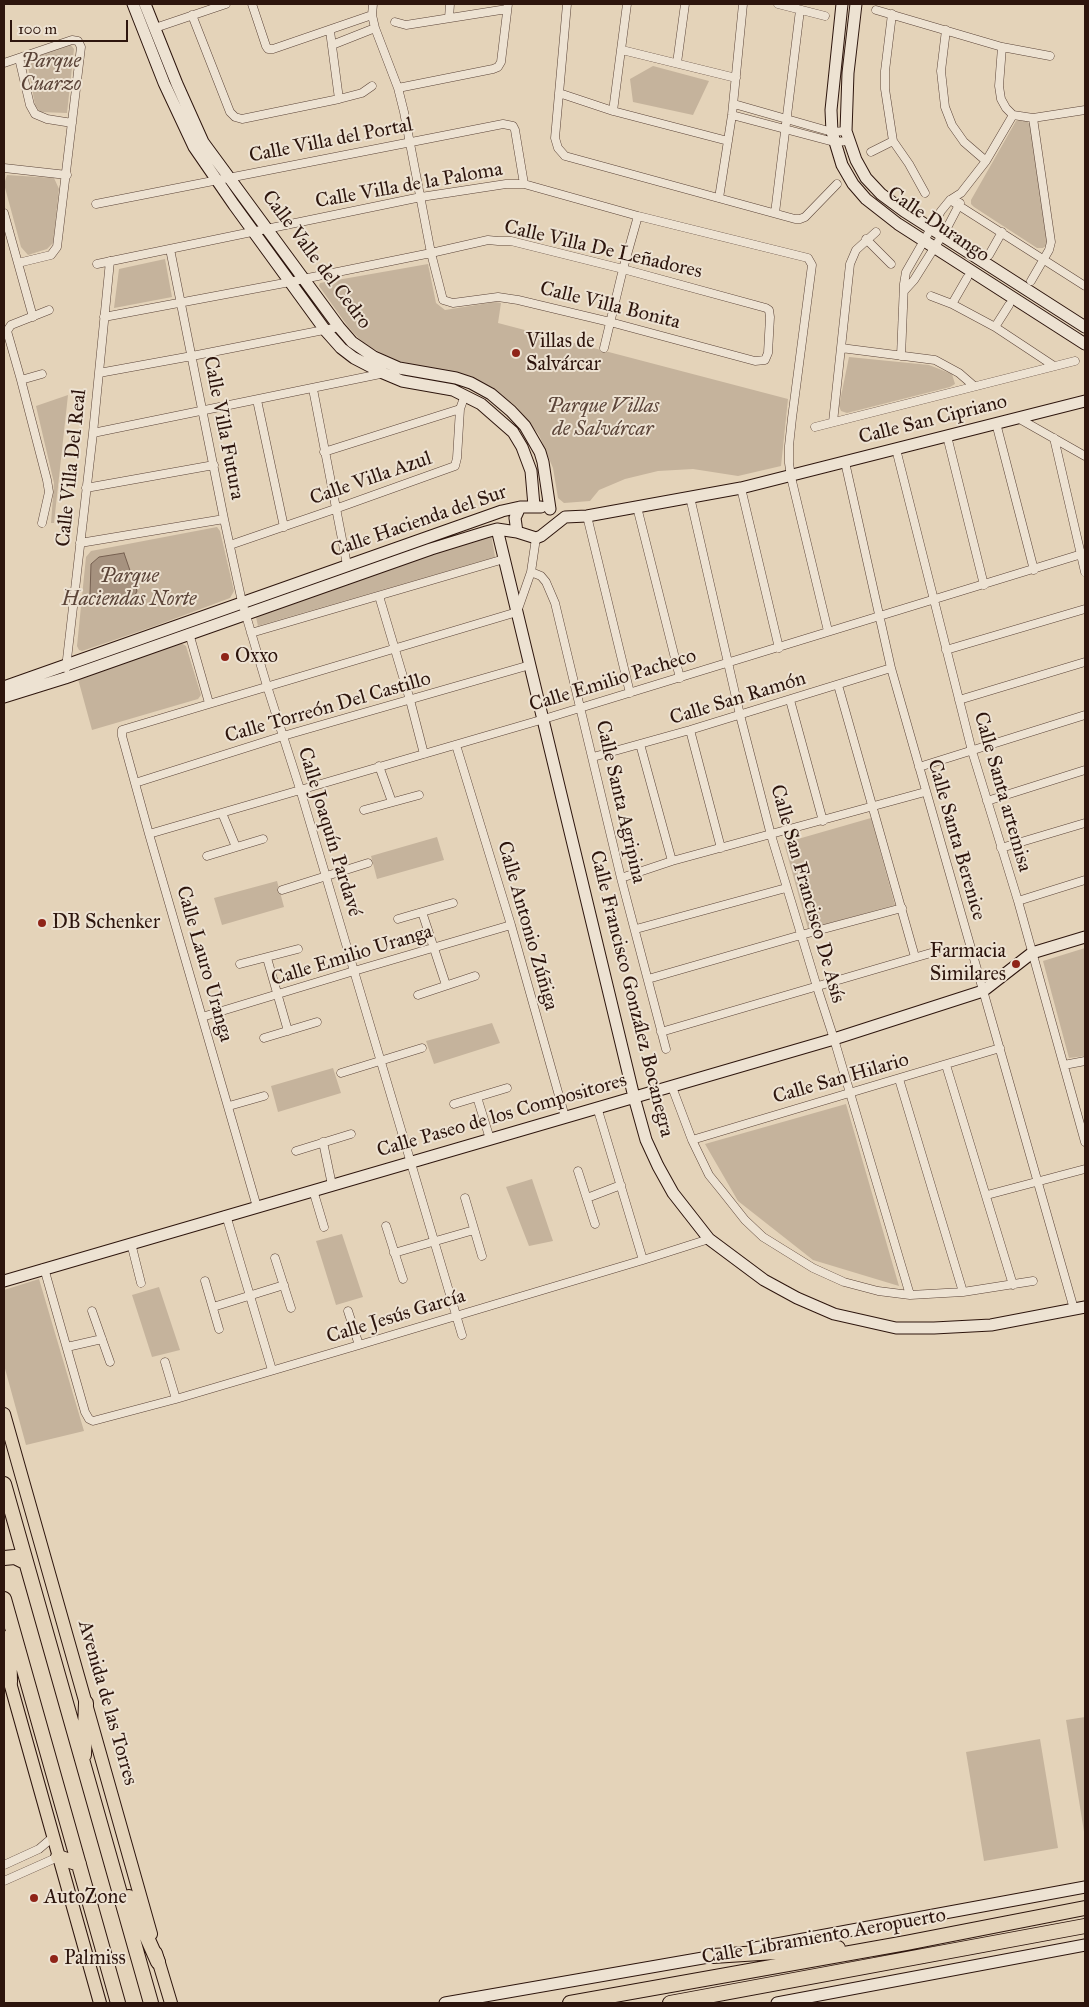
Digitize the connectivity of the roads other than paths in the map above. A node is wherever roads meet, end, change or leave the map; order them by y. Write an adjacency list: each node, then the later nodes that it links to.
1 (133, 4): 53 (street)
2 (145, 4): 23 (street)
3 (226, 4): 18 (street)
4 (252, 4): 26 (street)
5 (373, 4): 19 (street)
6 (450, 4): 21 (street)
7 (567, 4): 37 (street)
8 (627, 4): 29 (street)
9 (685, 4): 33 (street)
10 (743, 4): 34 (street)
11 (778, 4): 15 (street)
12 (842, 4): 49 (street, Calle Durango)
13 (856, 4): 48 (street, Calle Durango)
14 (508, 6): 21 (street); 36 (street)
15 (800, 10): 20 (street); 45 (street)
16 (876, 10): 17 (street)
17 (892, 14): 25 (street); 50 (street)
18 (192, 15): 23 (street); 38 (street)
19 (372, 15): 24 (street); 26 (street)
20 (825, 16)
21 (449, 18): 22 (street)
22 (395, 22)
23 (155, 28): 53 (street)
24 (375, 28): 27 (street); 36 (street)
25 (946, 30): 28 (street); 55 (street)
26 (330, 31): 27 (street)
27 (332, 45): 38 (street)
28 (1002, 47): 30 (street); 43 (street)
29 (622, 50): 33 (street); 41 (street)
30 (1050, 56)
31 (19, 58): 32 (street); 46 (street); 46 (street)
32 (4, 63)
33 (676, 63): 34 (street)
34 (736, 78): 39 (street)
35 (372, 86): 38 (street)
36 (398, 88): 51 (street)
37 (559, 93): 41 (street); 65 (street)
38 (339, 99)
39 (734, 104): 42 (street); 45 (street)
40 (1085, 110): 44 (street)
41 (613, 111): 52 (street)
42 (732, 115): 47 (street); 52 (street)
43 (1013, 115): 44 (street); 55 (street)
44 (1033, 118): 84 (street)
45 (787, 119): 47 (street); 49 (street)
46 (72, 123): 57 (street)
47 (786, 130): 49 (street); 70 (street)
48 (847, 136): 49 (street); 73 (street, Calle Durango)
49 (833, 137): 79 (street, Calle Durango)
50 (893, 141): 54 (street); 62 (street)
51 (410, 142): 58 (street, Calle Villa del Portal); 60 (street, Calle Villa del Portal); 64 (street)
52 (728, 142): 65 (street)
53 (198, 144): 58 (street, Calle Valle del Cedro); 59 (street, Calle Valle del Cedro)
54 (871, 152)
55 (986, 161): 63 (street)
56 (4, 168): 57 (street)
57 (67, 175): 86 (street)
58 (229, 177): 59 (street, Calle Villa del Portal); 72 (street, Calle Valle del Cedro)
59 (216, 180): 67 (street, Calle Villa del Portal); 74 (street, Calle Valle del Cedro)
60 (524, 184): 64 (street, Calle Villa de la Paloma); 71 (street, Calle Villa de la Paloma)
61 (837, 184): 70 (street)
62 (925, 193)
63 (961, 193): 66 (street); 68 (street)
64 (421, 197): 72 (street, Calle Villa de la Paloma); 82 (street)
65 (719, 198): 70 (street)
66 (950, 200): 68 (street); 73 (street)
67 (96, 204)
68 (959, 206): 76 (street); 77 (street)
69 (4, 213): 86 (street)
70 (775, 214)
71 (638, 216): 91 (street); 142 (street, Calle Villa de la Paloma)
72 (267, 228): 74 (street, Calle Villa de la Paloma); 93 (street, Calle Valle del Cedro)
73 (931, 228): 77 (street, Calle Durango); 79 (street)
74 (254, 232): 81 (street, Calle Villa de la Paloma); 95 (street, Calle Valle del Cedro)
75 (876, 232): 78 (street)
76 (1002, 232): 83 (street); 84 (street)
77 (942, 235): 80 (street); 108 (street, Calle Durango)
78 (866, 239): 89 (street); 112 (street)
79 (924, 240): 80 (street, Calle Durango); 87 (street)
80 (935, 246): 90 (street); 110 (street, Calle Durango)
81 (170, 249): 85 (street, Calle Villa de la Paloma); 99 (street, Calle Villa Futura)
82 (431, 253): 91 (street, Calle Villa De Leñadores); 93 (street, Calle Villa De Leñadores); 105 (street, Calle Villa Bonita)
83 (989, 255)
84 (1044, 260): 94 (street); 96 (street)
85 (110, 261): 88 (street, Calle Villa de la Paloma); 104 (street, Calle Villa Del Real)
86 (18, 262): 103 (street)
87 (911, 262): 90 (street); 97 (street)
88 (97, 264)
89 (891, 264)
90 (921, 267): 97 (street)
91 (623, 269): 105 (street); 115 (street, Calle Villa De Leñadores)
92 (967, 278): 100 (street)
93 (304, 279): 95 (street, Calle Villa De Leñadores); 106 (street, Calle Valle del Cedro)
94 (1031, 281)
95 (290, 282): 99 (street, Calle Villa De Leñadores); 109 (street, Calle Valle del Cedro)
96 (1085, 286)
97 (904, 291): 114 (street)
98 (931, 296): 100 (street)
99 (181, 303): 104 (street, Calle Villa De Leñadores); 113 (street, Calle Villa Futura)
100 (952, 304): 107 (street)
101 (1009, 305): 107 (street)
102 (50, 310): 103 (street)
103 (33, 317): 122 (street)
104 (104, 317): 119 (street, Calle Villa Del Real)
105 (610, 322): 111 (street); 115 (street, Calle Villa Bonita)
106 (339, 327): 109 (street); 118 (street, Calle Valle del Cedro)
107 (995, 327): 117 (street)
108 (1085, 327)
109 (325, 330): 113 (street); 121 (street, Calle Valle del Cedro)
110 (1085, 344)
111 (604, 348)
112 (841, 348): 114 (street); 131 (street)
113 (192, 356): 119 (street); 129 (street, Calle Villa Futura)
114 (901, 356): 123 (street)
115 (765, 360)
116 (1075, 361): 117 (street)
117 (1054, 366): 123 (street)
118 (399, 368): 121 (street); 150 (street, Calle Valle del Cedro)
119 (99, 373): 134 (street, Calle Villa Del Real)
120 (42, 374): 122 (street)
121 (383, 374): 124 (street); 125 (street, Calle Valle del Cedro)
122 (22, 380): 154 (street)
123 (974, 386): 131 (street)
124 (313, 389): 126 (street); 138 (street)
125 (465, 395): 128 (street, Calle Villa Azul); 146 (street, Calle Valle del Cedro)
126 (257, 400): 129 (street); 155 (street)
127 (1085, 401): 130 (street, Calle San Cipriano)
128 (460, 409): 138 (street); 149 (street, Calle Villa Azul)
129 (203, 411): 134 (street); 141 (street, Calle Villa Futura)
130 (1018, 418): 132 (street, Calle San Cipriano); 136 (street)
131 (833, 422): 133 (street)
132 (996, 423): 135 (street, Calle San Cipriano); 164 (street)
133 (816, 427)
134 (93, 433): 143 (street, Calle Villa Del Real)
135 (947, 436): 137 (street, Calle San Cipriano); 167 (street)
136 (1054, 438): 139 (street); 161 (street)
137 (896, 449): 140 (street, Calle San Cipriano); 169 (street, Calle Santa artemisa)
138 (324, 452): 149 (street)
139 (1085, 456)
140 (845, 462): 142 (street, Calle San Cipriano); 173 (street, Calle Santa Berenice)
141 (214, 465): 143 (street); 153 (street, Calle Villa Futura)
142 (791, 476): 144 (street, Calle San Cipriano); 174 (street)
143 (86, 488): 159 (street, Calle Villa Del Real)
144 (741, 488): 145 (street, Calle San Cipriano); 178 (street)
145 (690, 497): 148 (street, Calle San Cipriano); 181 (street, Calle San Francisco De Asís)
146 (534, 506): 147 (street, Calle Hacienda del Sur); 150 (street, Calle Hacienda del Sur)
147 (520, 507): 157 (street); 163 (street, Calle Hacienda del Sur)
148 (637, 508): 151 (street, Calle San Cipriano); 186 (street)
149 (335, 509): 155 (street, Calle Villa Azul); 163 (street)
150 (550, 509): 152 (street, Calle Hacienda del Sur)
151 (587, 516): 152 (street, Calle San Cipriano); 190 (street)
152 (565, 517): 158 (street)
153 (224, 519): 159 (street); 160 (street, Calle Villa Futura)
154 (42, 523)
155 (284, 527): 160 (street, Calle Villa Azul)
156 (497, 529): 157 (street, Calle Hacienda del Sur); 162 (street, Calle Francisco González Bocanegra); 170 (street, Calle Hacienda del Sur)
157 (517, 532): 158 (street, Calle Hacienda del Sur)
158 (536, 538): 165 (street)
159 (80, 543): 183 (street, Calle Villa Del Real)
160 (230, 545): 170 (street, Calle Villa Futura)
161 (1083, 554): 164 (street, Calle Emilio Pacheco); 166 (street)
162 (504, 559): 168 (street); 172 (street, Calle Francisco González Bocanegra)
163 (347, 565): 170 (street, Calle Hacienda del Sur)
164 (1034, 570): 167 (street, Calle Emilio Pacheco)
165 (531, 572): 172 (street); 196 (street, Calle Santa Agripina)
166 (1085, 572)
167 (984, 585): 169 (street, Calle Emilio Pacheco)
168 (379, 596): 176 (street); 177 (street)
169 (934, 600): 173 (street, Calle Emilio Pacheco); 179 (street, Calle Santa artemisa)
170 (244, 608): 175 (street, Calle Hacienda del Sur); 176 (street, Calle Joaquín Pardavé); 183 (street, Calle Hacienda del Sur)
171 (1085, 609): 179 (street)
172 (517, 612): 177 (street); 182 (street, Calle Francisco González Bocanegra)
173 (880, 617): 174 (street, Calle Emilio Pacheco); 184 (street, Calle Santa Berenice)
174 (828, 631): 178 (street, Calle Emilio Pacheco)
175 (189, 633): 185 (street, Calle Hacienda del Sur); 195 (street)
176 (251, 633): 188 (street, Calle Joaquín Pardavé)
177 (395, 648): 188 (street); 192 (street)
178 (779, 648): 181 (street, Calle Emilio Pacheco)
179 (946, 650): 194 (street, Calle Santa artemisa)
180 (1085, 662): 194 (street)
181 (729, 664): 186 (street, Calle Emilio Pacheco); 197 (street, Calle San Francisco De Asís)
182 (530, 665): 192 (street, Calle Torreón Del Castillo); 199 (street, Calle Francisco González Bocanegra)
183 (66, 666): 185 (street, Calle Villa Del Real); 189 (street, Calle Hacienda del Sur)
184 (891, 668): 187 (street, Calle San Ramón); 208 (street, Calle Santa Berenice)
185 (65, 678): 191 (street, Calle Hacienda del Sur)
186 (680, 678): 190 (street, Calle Emilio Pacheco)
187 (838, 685): 193 (street, Calle San Ramón); 216 (street)
188 (266, 686): 195 (street); 201 (street, Calle Joaquín Pardavé)
189 (4, 687)
190 (630, 693): 196 (street, Calle Emilio Pacheco)
191 (4, 697)
192 (410, 700): 201 (street, Calle Torreón Del Castillo); 205 (street)
193 (790, 700): 197 (street, Calle San Ramón); 219 (street)
194 (959, 700): 204 (street, Calle Santa artemisa)
195 (209, 702): 210 (street, Calle Lauro Uranga)
196 (581, 708): 199 (street, Calle Emilio Pacheco); 206 (street, Calle Santa Agripina)
197 (740, 715): 200 (street, Calle San Ramón); 222 (street, Calle San Francisco De Asís)
198 (1085, 715): 204 (street)
199 (544, 719): 203 (street, Calle Emilio Pacheco); 279 (street, Calle Francisco González Bocanegra)
200 (690, 730): 202 (street, Calle San Ramón); 225 (street)
201 (283, 736): 210 (street, Calle Torreón Del Castillo); 211 (street, Calle Joaquín Pardavé)
202 (640, 744): 206 (street, Calle San Ramón); 228 (street)
203 (456, 745): 205 (street, Calle Emilio Pacheco); 240 (street, Calle Antonio Zúñiga)
204 (972, 751): 208 (street); 215 (street, Calle Santa artemisa)
205 (424, 754): 207 (street, Calle Emilio Pacheco)
206 (593, 757): 231 (street, Calle Santa Agripina)
207 (379, 766): 211 (street, Calle Emilio Pacheco); 214 (street)
208 (919, 768): 212 (street, Calle Santa Berenice)
209 (1085, 770): 215 (street)
210 (135, 783): 221 (street, Calle Lauro Uranga)
211 (300, 790): 218 (street, Calle Emilio Pacheco); 230 (street, Calle Joaquín Pardavé)
212 (925, 792): 216 (street); 256 (street, Calle Santa Berenice)
213 (419, 795): 214 (street)
214 (392, 802): 217 (street)
215 (987, 802): 226 (street, Calle Santa artemisa)
216 (872, 807): 219 (street); 237 (street)
217 (364, 810)
218 (222, 813): 221 (street, Calle Emilio Pacheco); 224 (street)
219 (823, 821): 222 (street)
220 (1085, 823): 226 (street)
221 (149, 834): 259 (street, Calle Lauro Uranga)
222 (771, 835): 225 (street); 233 (street, Calle San Francisco De Asís)
223 (263, 839): 224 (street)
224 (236, 847): 227 (street)
225 (721, 848): 228 (street)
226 (1001, 848): 235 (street, Calle Santa artemisa)
227 (207, 856)
228 (672, 861): 231 (street)
229 (368, 863): 230 (street)
230 (326, 876): 234 (street); 251 (street, Calle Joaquín Pardavé)
231 (621, 878): 241 (street, Calle Santa Agripina)
232 (1085, 880): 235 (street)
233 (786, 888): 241 (street); 242 (street, Calle San Francisco De Asís)
234 (282, 890)
235 (1018, 901): 247 (street, Calle Santa artemisa)
236 (453, 903): 238 (street)
237 (902, 908): 242 (street); 248 (street)
238 (422, 912): 239 (street); 244 (street)
239 (398, 919)
240 (512, 925): 244 (street, Calle Emilio Uranga); 284 (street, Calle Antonio Zúñiga)
241 (636, 929): 253 (street, Calle Santa Agripina)
242 (801, 935): 253 (street); 255 (street, Calle San Francisco De Asís)
243 (1085, 937): 247 (street, Calle Paseo de los Compositores)
244 (433, 948): 251 (street, Calle Emilio Uranga); 254 (street)
245 (298, 949): 249 (street)
246 (941, 950): 248 (street)
247 (1032, 953): 256 (street, Calle Paseo de los Compositores); 271 (street, Calle Santa artemisa)
248 (915, 957): 255 (street)
249 (267, 958): 250 (street); 257 (street)
250 (240, 964)
251 (354, 971): 257 (street, Calle Emilio Uranga); 268 (street, Calle Joaquín Pardavé)
252 (475, 976): 254 (street)
253 (648, 979): 262 (street, Calle Santa Agripina)
254 (446, 985): 258 (street)
255 (817, 987): 262 (street); 264 (street, Calle San Francisco De Asís)
256 (983, 991): 264 (street, Calle Paseo de los Compositores); 266 (street, Calle Santa Berenice)
257 (276, 995): 259 (street, Calle Emilio Uranga); 261 (street)
258 (418, 995)
259 (202, 1018): 281 (street, Calle Lauro Uranga)
260 (317, 1022): 261 (street)
261 (288, 1031): 263 (street)
262 (661, 1032): 267 (street, Calle Santa Agripina)
263 (264, 1038)
264 (834, 1039): 274 (street, Calle Paseo de los Compositores); 276 (street, Calle San Francisco De Asís)
265 (422, 1048): 268 (street)
266 (1000, 1048): 270 (street, Calle San Hilario); 294 (street, Calle Santa Berenice)
267 (666, 1049)
268 (381, 1061): 272 (street); 291 (street, Calle Joaquín Pardavé)
269 (1085, 1061): 271 (street)
270 (946, 1065): 273 (street, Calle San Hilario); 298 (street)
271 (1064, 1065): 283 (street, Calle Santa artemisa)
272 (341, 1072)
273 (898, 1079): 276 (street, Calle San Hilario); 322 (street)
274 (672, 1087): 279 (street, Calle Paseo de los Compositores); 287 (street)
275 (507, 1088): 278 (street)
276 (850, 1093): 287 (street, Calle San Hilario); 323 (street, Calle San Francisco De Asís)
277 (264, 1096): 281 (street)
278 (477, 1097): 280 (street); 286 (street)
279 (634, 1097): 282 (street, Calle Paseo de los Compositores); 307 (street, Calle Francisco González Bocanegra)
280 (454, 1104)
281 (229, 1106): 301 (street, Calle Lauro Uranga)
282 (596, 1107): 284 (street, Calle Paseo de los Compositores); 296 (street)
283 (1082, 1114): 289 (street, Calle Santa artemisa)
284 (565, 1117): 286 (street, Calle Paseo de los Compositores)
285 (351, 1134): 288 (street)
286 (490, 1140): 291 (street, Calle Paseo de los Compositores)
287 (692, 1140): 323 (street)
288 (322, 1142): 290 (street); 295 (street)
289 (1085, 1142)
290 (296, 1151)
291 (412, 1163): 295 (street, Calle Paseo de los Compositores); 308 (street, Calle Joaquín Pardavé)
292 (1085, 1170): 294 (street)
293 (578, 1171): 300 (street)
294 (1038, 1180): 298 (street); 327 (street, Calle Santa Berenice)
295 (332, 1185): 297 (street, Calle Paseo de los Compositores)
296 (621, 1185): 300 (street); 313 (street)
297 (313, 1190): 301 (street, Calle Paseo de los Compositores); 305 (street)
298 (987, 1195): 321 (street)
299 (465, 1198): 306 (street)
300 (587, 1198): 303 (street)
301 (257, 1207): 302 (street, Calle Paseo de los Compositores)
302 (226, 1215): 309 (street, Calle Paseo de los Compositores); 324 (street)
303 (595, 1224)
304 (386, 1226): 310 (street)
305 (324, 1227)
306 (474, 1230): 308 (street); 311 (street)
307 (709, 1239): 313 (street, Calle Jesús García); 327 (street, Calle Francisco González Bocanegra)
308 (435, 1241): 310 (street); 330 (street, Calle Joaquín Pardavé)
309 (131, 1243): 314 (street, Calle Paseo de los Compositores); 319 (street)
310 (394, 1253): 315 (street)
311 (482, 1256)
312 (276, 1258): 320 (street)
313 (643, 1260): 330 (street, Calle Jesús García)
314 (44, 1268): 316 (street, Calle Paseo de los Compositores); 335 (street)
315 (403, 1279)
316 (4, 1281)
317 (205, 1281): 325 (street)
318 (1033, 1281): 321 (street)
319 (141, 1283)
320 (284, 1285): 324 (street); 326 (street)
321 (1013, 1285): 322 (street)
322 (963, 1292): 323 (street)
323 (910, 1295)
324 (251, 1296): 325 (street); 338 (street)
325 (213, 1307): 331 (street)
326 (291, 1308)
327 (1080, 1308)
328 (92, 1310): 333 (street)
329 (348, 1311): 334 (street)
330 (457, 1315): 332 (street, Calle Joaquín Pardavé); 334 (street, Calle Jesús García)
331 (219, 1330)
332 (462, 1335)
333 (102, 1339): 335 (street); 336 (street)
334 (359, 1345): 338 (street, Calle Jesús García)
335 (67, 1347): 339 (street, Calle Jesús García)
336 (110, 1362)
337 (166, 1362): 339 (street)
338 (272, 1370): 339 (street, Calle Jesús García)
339 (176, 1399)
340 (4, 1414): 349 (main road, Avenida de las Torres)
341 (4, 1484): 342 (highway, Avenida de las Torres)
342 (7, 1511): 344 (highway, Avenida de las Torres)
343 (4, 1558): 344 (highway)
344 (25, 1562): 350 (highway, Avenida de las Torres)
345 (4, 1599): 346 (highway)
346 (9, 1616): 348 (highway); 354 (highway)
347 (4, 1660): 348 (main road)
348 (10, 1682): 351 (main road)
349 (86, 1703): 350 (highway); 363 (main road, Avenida de las Torres)
350 (84, 1768): 352 (highway, Avenida de las Torres)
351 (52, 1836): 353 (main road); 355 (street)
352 (111, 1856): 363 (highway); 366 (highway, Avenida de las Torres)
353 (58, 1857): 354 (highway); 356 (street); 364 (main road)
354 (78, 1864): 365 (highway)
355 (4, 1865)
356 (4, 1880)
357 (1085, 1887): 362 (street)
358 (1085, 1908): 360 (highway, Calle Libramiento Aeropuerto)
359 (1085, 1926): 370 (highway, Calle Libramiento Aeropuerto)
360 (906, 1943): 362 (highway); 369 (highway, Calle Libramiento Aeropuerto)
361 (1085, 1945): 371 (street)
362 (713, 1956): 368 (street)
363 (158, 1962): 367 (main road, Avenida de las Torres)
364 (100, 2003)
365 (118, 2003)
366 (152, 2003)
367 (171, 2003)
368 (444, 2003)
369 (570, 2003)
370 (670, 2003)
371 (777, 2003)

